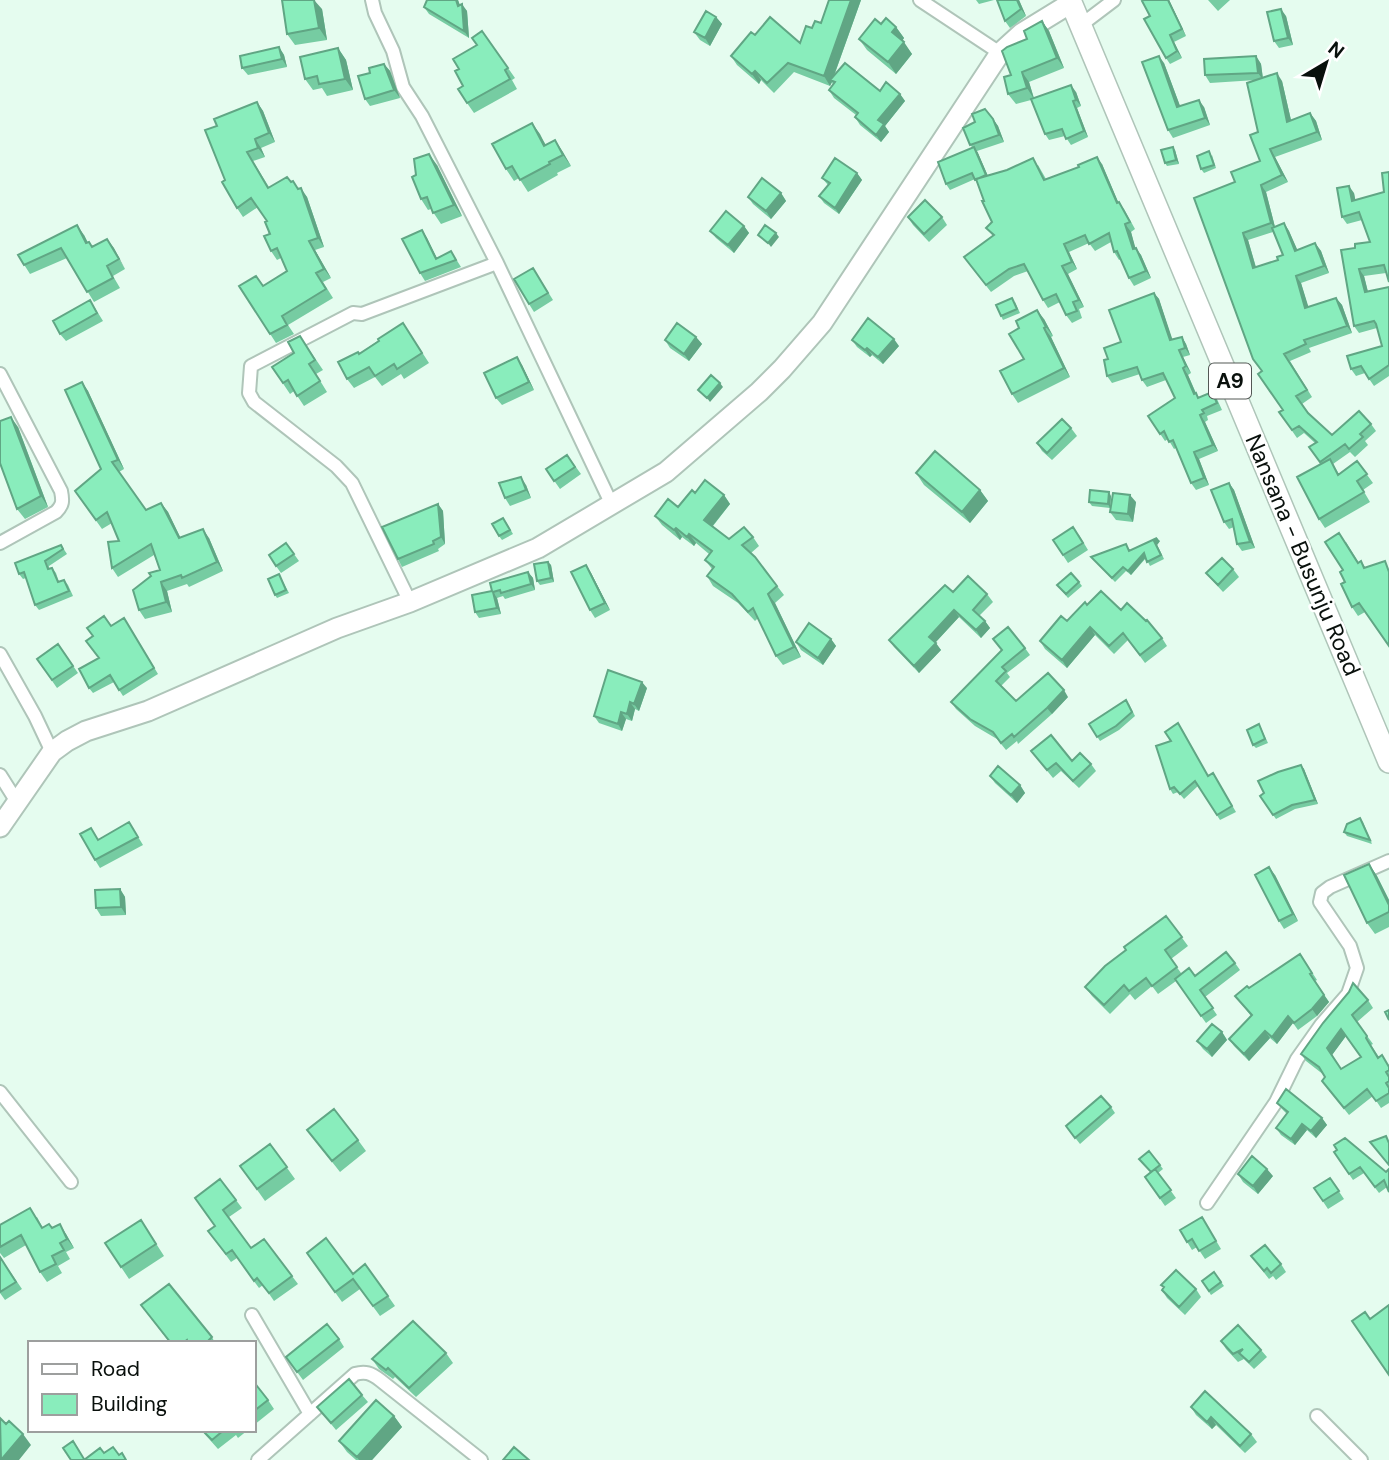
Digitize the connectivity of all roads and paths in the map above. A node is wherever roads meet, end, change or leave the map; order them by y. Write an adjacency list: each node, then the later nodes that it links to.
1 (372, 0): 7 (street)
2 (920, 0): 6 (street)
3 (1114, 0): 5 (street)
4 (1071, 2): 5 (main road, Nansana - Busunju Road / A9); 6 (street)
5 (1081, 25): 14 (main road, Nansana - Busunju Road / A9)
6 (1000, 53): 9 (street)
7 (497, 263): 9 (street); 11 (street)
8 (0, 374): 10 (street)
9 (612, 505): 11 (street)
10 (0, 543)
11 (410, 602): 13 (street)
12 (0, 654): 13 (street)
13 (52, 752): 16 (street)
14 (1389, 762)
15 (0, 775): 16 (street)
16 (17, 802): 17 (street)
17 (0, 827)
18 (1389, 861): 21 (street)
19 (0, 1092): 20 (street)
20 (71, 1182)
21 (1207, 1203)
22 (252, 1315): 23 (street)
23 (310, 1414): 25 (street); 26 (street)
24 (1317, 1416): 27 (street)
25 (258, 1460)
26 (481, 1460)
27 (1361, 1460)

